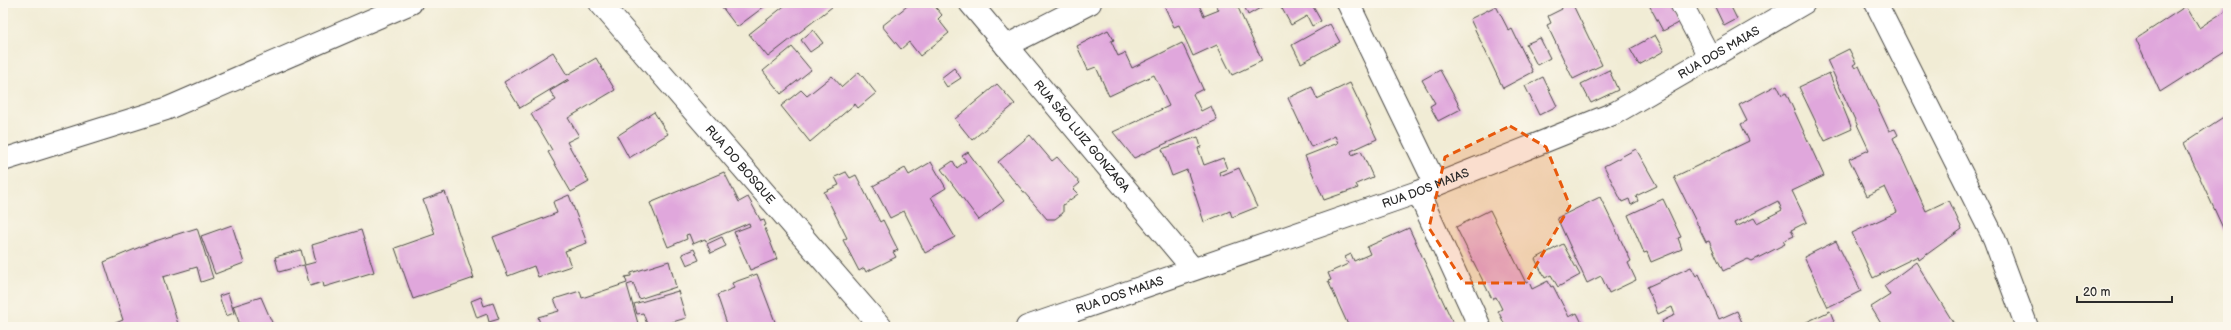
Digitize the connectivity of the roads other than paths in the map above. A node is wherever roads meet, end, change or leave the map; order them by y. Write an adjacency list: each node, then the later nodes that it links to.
1 (411, 3): 11 (street)
2 (600, 3): 14 (street, RUA DO BOSQUE)
3 (970, 3): 9 (street, RUA SÃO LUIZ GONZAGA)
4 (1090, 3): 9 (street)
5 (1348, 3): 12 (street)
6 (1681, 3): 10 (street)
7 (1804, 3): 10 (street, RUA DOS MAIAS)
8 (1876, 3): 17 (street)
9 (1006, 46): 13 (street, RUA SÃO LUIZ GONZAGA)
10 (1710, 58): 12 (street, RUA DOS MAIAS)
11 (3, 160)
12 (1427, 188): 13 (street, RUA DOS MAIAS); 16 (street)
13 (1193, 269): 15 (street, RUA DOS MAIAS)
14 (881, 327)
15 (1027, 327)
16 (1480, 327)
17 (2027, 327)

